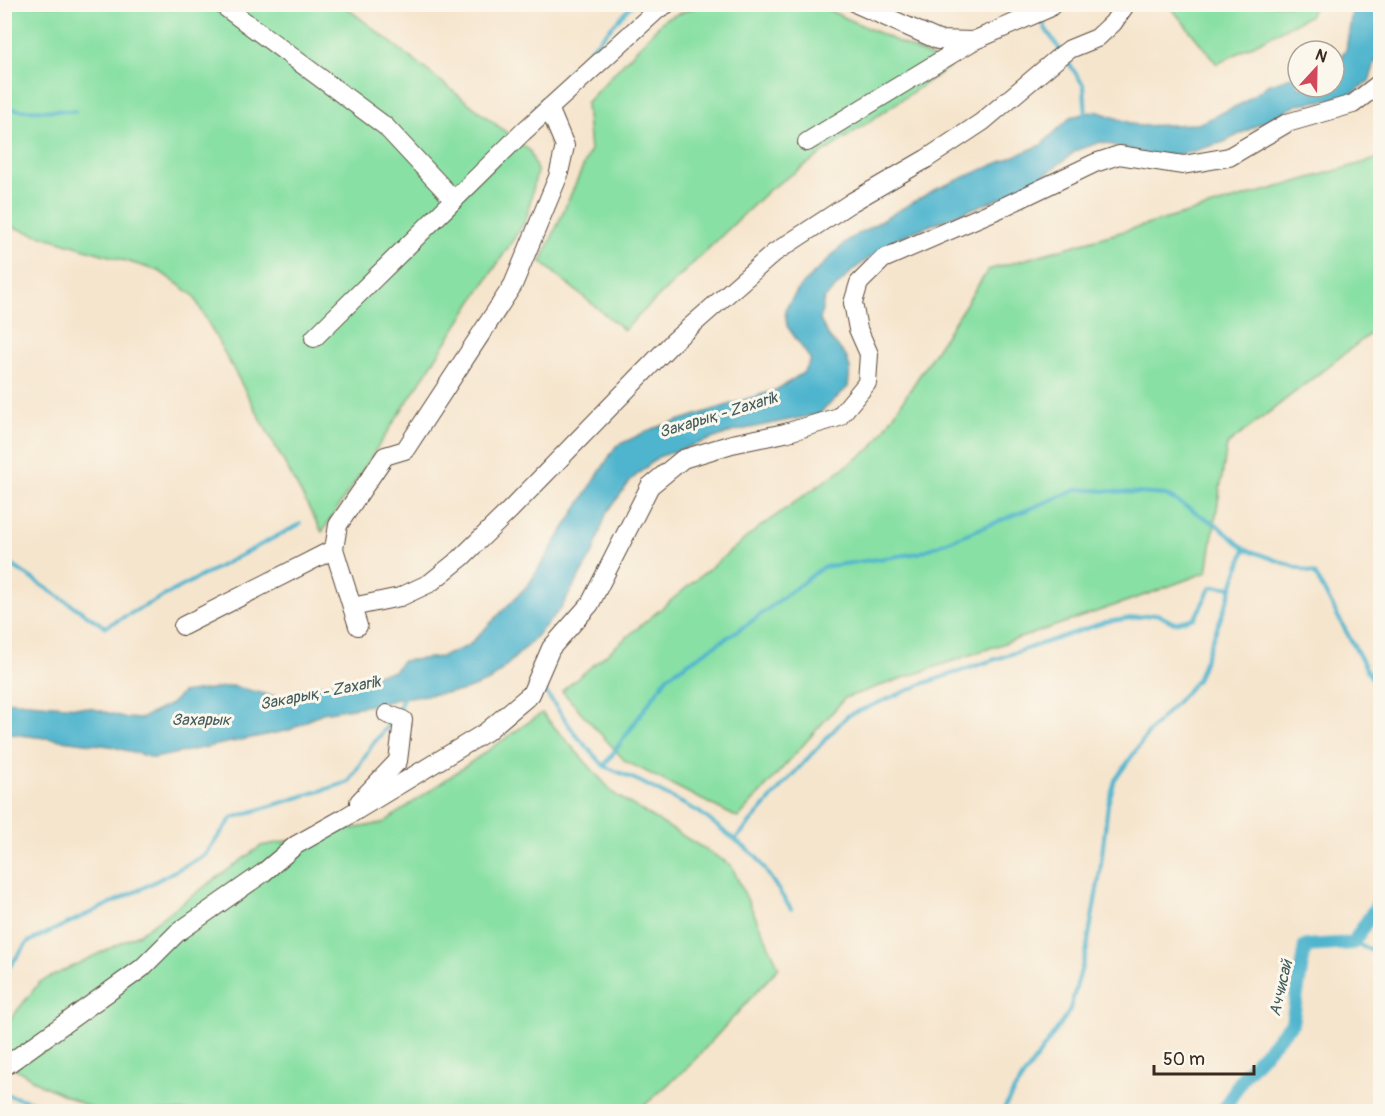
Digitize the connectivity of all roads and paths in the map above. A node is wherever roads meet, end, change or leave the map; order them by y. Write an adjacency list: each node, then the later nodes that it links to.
1 (221, 4): 10 (street)
2 (667, 4): 8 (street)
3 (857, 4): 6 (street)
4 (1053, 4): 6 (street)
5 (1126, 4): 13 (street)
6 (973, 41): 9 (street)
7 (1380, 82): 17 (street)
8 (549, 108): 10 (street); 12 (street)
9 (807, 142)
10 (454, 200): 11 (street)
11 (314, 338)
12 (333, 549): 13 (street); 14 (street)
13 (352, 608): 15 (street)
14 (183, 626)
15 (358, 626)
16 (395, 717): 17 (street)
17 (344, 818): 18 (street)
18 (4, 1067)

